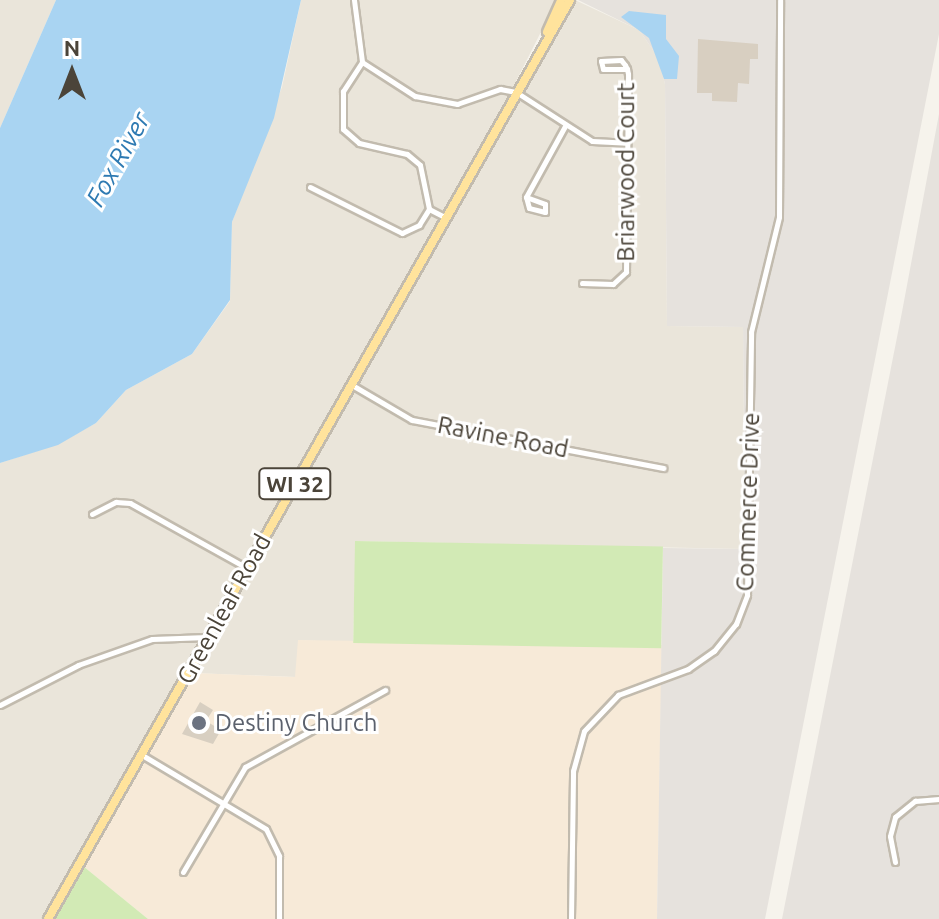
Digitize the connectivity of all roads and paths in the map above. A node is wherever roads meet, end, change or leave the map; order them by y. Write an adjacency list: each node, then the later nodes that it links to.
1 (354, 0): 6 (street)
2 (561, 0): 5 (main road, Greenleaf Road / WI 32)
3 (570, 0): 5 (main road, Greenleaf Road / WI 32)
4 (780, 0): 30 (street, Commerce Drive)
5 (541, 48): 8 (main road, Greenleaf Road / WI 32)
6 (362, 62): 8 (street); 13 (street)
7 (627, 69): 7 (street, Briarwood Court); 10 (street, Briarwood Court)
8 (516, 92): 9 (street); 14 (main road, Greenleaf Road / WI 32)
9 (565, 126): 10 (street); 12 (street)
10 (627, 143): 15 (street, Briarwood Court)
11 (310, 187): 13 (street)
12 (526, 197)
13 (429, 209): 14 (street)
14 (445, 217): 16 (main road, Greenleaf Road / WI 32)
15 (582, 283)
16 (351, 385): 17 (street, Ravine Road); 19 (main road, Greenleaf Road / WI 32)
17 (663, 468)
18 (92, 514): 19 (street)
19 (247, 568): 20 (main road, Greenleaf Road / WI 32)
20 (207, 637): 22 (street); 23 (main road, Greenleaf Road / WI 32)
21 (385, 690): 25 (street)
22 (0, 705)
23 (141, 755): 25 (street); 28 (main road, Greenleaf Road / WI 32)
24 (939, 799): 26 (street)
25 (224, 801): 27 (street); 29 (street)
26 (895, 862)
27 (183, 872)
28 (48, 919)
29 (279, 919)
30 (571, 919)

